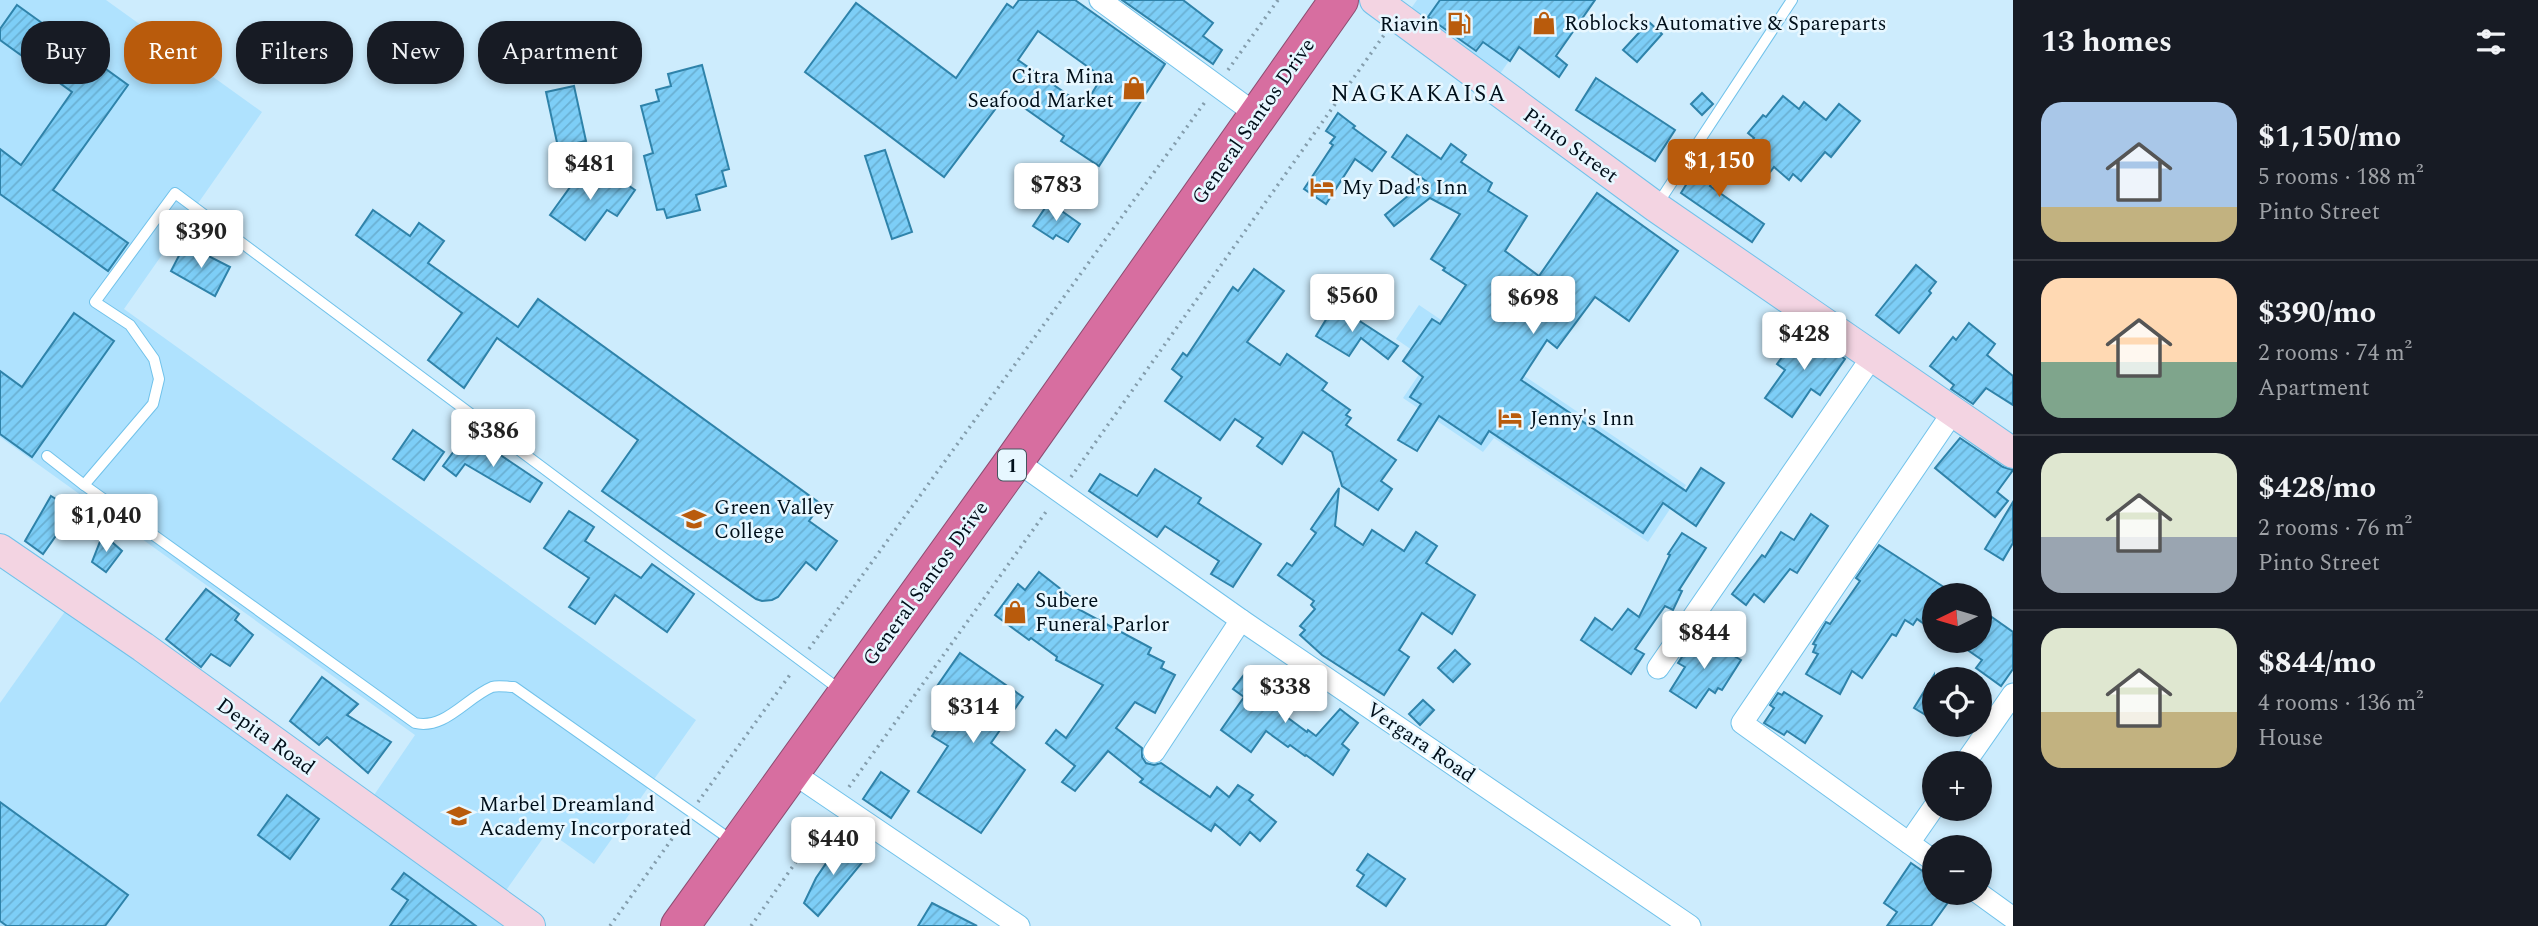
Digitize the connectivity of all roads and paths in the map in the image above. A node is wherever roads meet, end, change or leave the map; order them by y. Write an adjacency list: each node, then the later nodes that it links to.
1 (1100, 0): 6 (street)
2 (1278, 0): 6 (path)
3 (1339, 0): 7 (highway, General Santos Drive / 1)
4 (1792, 0): 8 (lane)
5 (1386, 8): 8 (street, Pinto Street); 15 (path)
6 (1217, 86): 7 (street); 18 (path)
7 (1258, 115): 13 (highway, General Santos Drive / 1)
8 (1656, 207): 9 (street, Pinto Street)
9 (1872, 357): 10 (street, Pinto Street); 19 (street)
10 (1953, 412): 11 (street, Pinto Street); 28 (street)
11 (2013, 453)
12 (47, 456): 14 (lane)
13 (1015, 460): 15 (street, Vergara Road); 20 (highway, General Santos Drive / 1)
14 (83, 485): 18 (lane); 26 (lane)
15 (1060, 491): 17 (street, Vergara Road); 25 (path)
16 (0, 549): 33 (street, Depita Road)
17 (1241, 620): 23 (street); 38 (street, Vergara Road)
18 (801, 660): 20 (lane); 26 (path)
19 (1658, 668)
20 (845, 693): 24 (highway, General Santos Drive / 1)
21 (2013, 694): 22 (street)
22 (1973, 751)
23 (1154, 752)
24 (790, 771): 25 (street); 29 (highway, General Santos Drive / 1)
25 (837, 802): 36 (path); 37 (street)
26 (691, 813): 29 (lane); 34 (path)
27 (1924, 821): 28 (street)
28 (1909, 843): 30 (street)
29 (737, 844): 35 (highway, General Santos Drive / 1)
30 (1922, 852)
31 (1992, 902): 32 (street)
32 (2013, 918)
33 (530, 926)
34 (610, 926)
35 (680, 926)
36 (751, 926)
37 (1019, 926)
38 (1690, 926)

